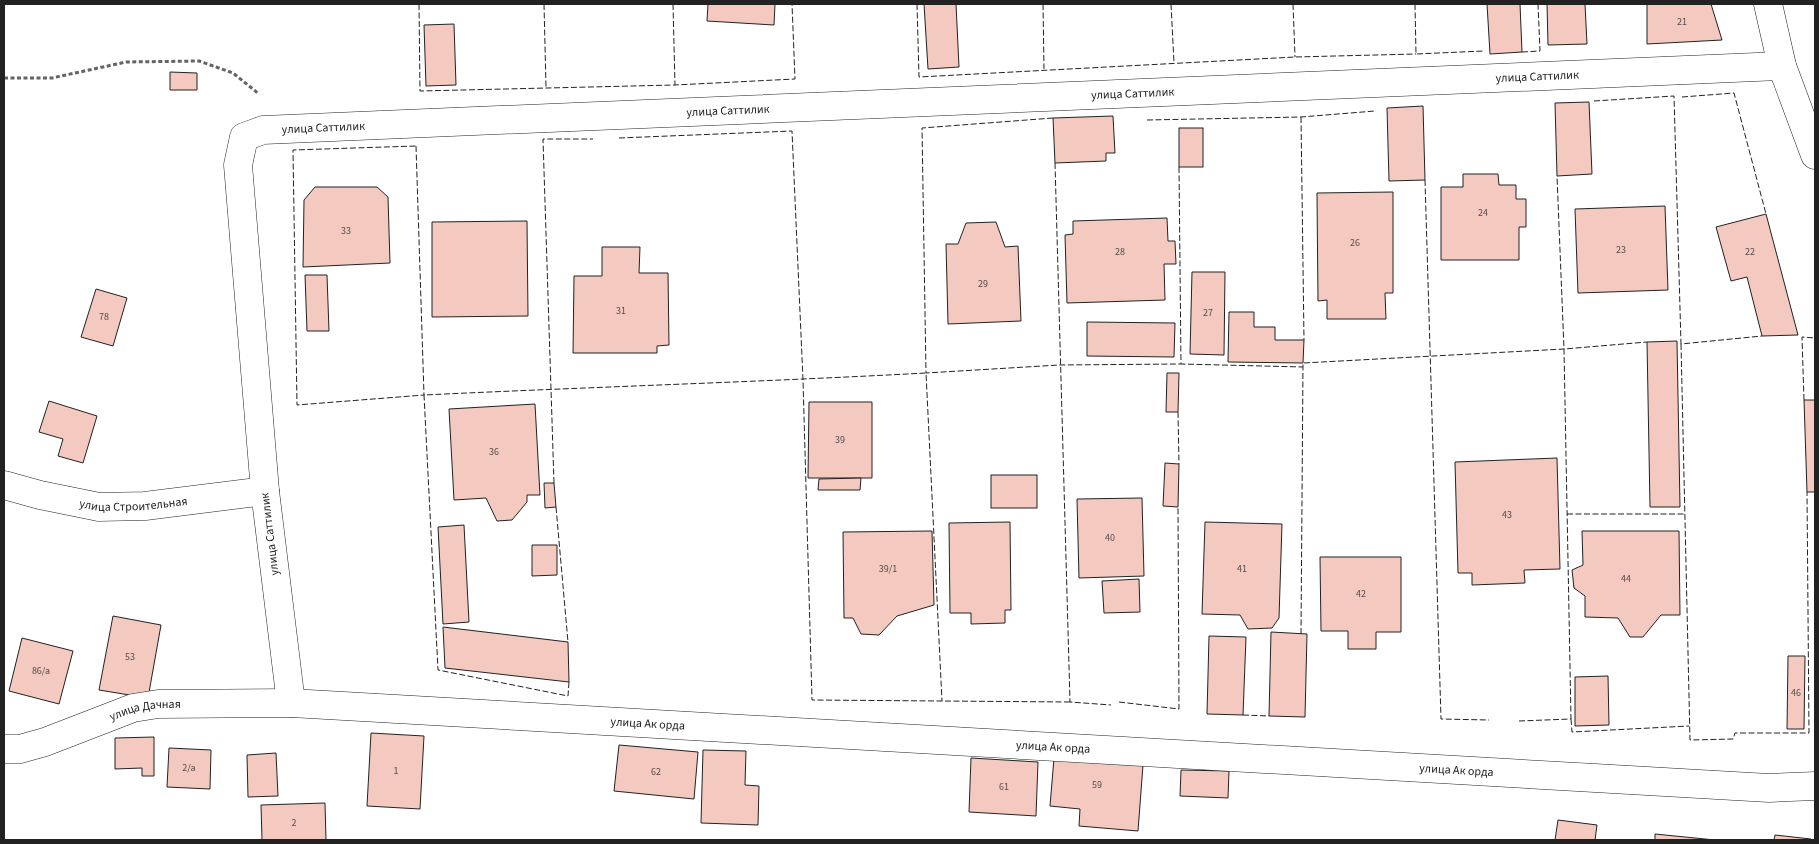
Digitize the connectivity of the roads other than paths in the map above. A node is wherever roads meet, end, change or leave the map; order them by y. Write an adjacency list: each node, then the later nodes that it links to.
1 (1768, 4): 2 (street)
2 (1782, 66): 3 (street); 5 (street, улица Саттилик)
3 (1815, 155)
4 (4, 485): 5 (street, улица Строительная)
5 (265, 491): 6 (street, улица Саттилик)
6 (291, 703): 7 (street, улица Дачная); 8 (street, улица Ак орда)
7 (4, 749)
8 (1815, 786)

